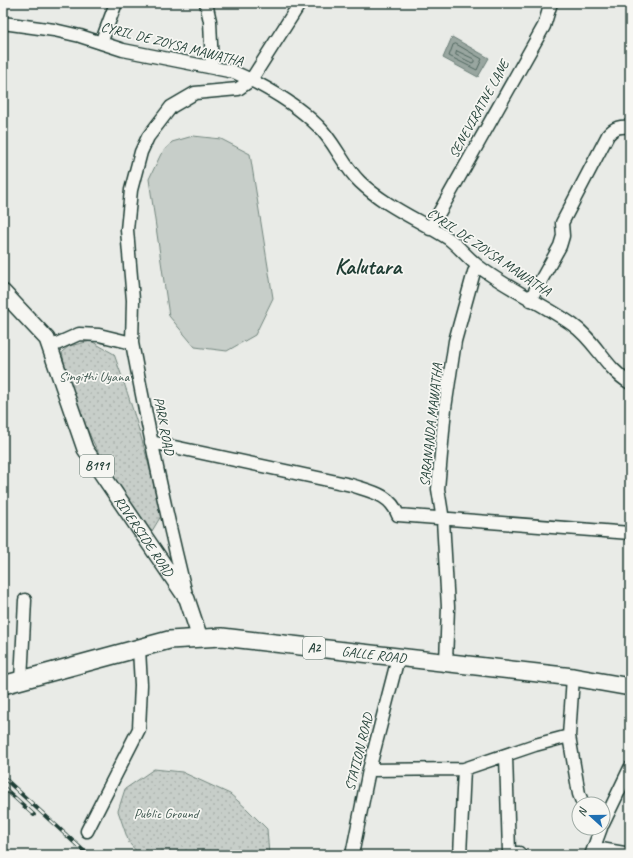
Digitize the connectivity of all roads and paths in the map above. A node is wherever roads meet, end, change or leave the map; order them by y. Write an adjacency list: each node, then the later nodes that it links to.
1 (116, 3): 6 (street)
2 (206, 3): 7 (street)
3 (300, 3): 8 (street)
4 (551, 3): 10 (street, SENEVIRATNE LANE)
5 (3, 23): 6 (street, CYRIL DE ZOYSA MAWATHA)
6 (101, 43): 7 (street, CYRIL DE ZOYSA MAWATHA)
7 (212, 67): 8 (street, CYRIL DE ZOYSA MAWATHA)
8 (251, 80): 10 (street, CYRIL DE ZOYSA MAWATHA); 14 (street, PARK ROAD)
9 (630, 127): 13 (street)
10 (430, 229): 11 (street, CYRIL DE ZOYSA MAWATHA)
11 (478, 266): 13 (street, CYRIL DE ZOYSA MAWATHA); 18 (street, SARANANDA MAWATHA)
12 (3, 292): 15 (main road, RIVERSIDE ROAD / B191)
13 (530, 300): 16 (street, CYRIL DE ZOYSA MAWATHA)
14 (132, 343): 15 (street); 17 (street, PARK ROAD)
15 (50, 347): 20 (main road, RIVERSIDE ROAD / B191)
16 (630, 383)
17 (151, 442): 18 (street); 20 (street, PARK ROAD)
18 (443, 520): 19 (street); 25 (street, SARANANDA MAWATHA)
19 (630, 533)
20 (187, 599): 22 (main road, RIVERSIDE ROAD / B191)
21 (25, 600): 27 (street)
22 (200, 638): 23 (highway, GALLE ROAD / A2); 24 (highway, GALLE ROAD / A2)
23 (139, 649): 27 (highway, GALLE ROAD / A2); 37 (street)
24 (398, 658): 25 (highway, GALLE ROAD / A2); 34 (street, STATION ROAD)
25 (446, 662): 26 (highway, GALLE ROAD / A2)
26 (573, 677): 29 (highway, GALLE ROAD / A2); 30 (street)
27 (21, 681): 28 (highway, GALLE ROAD / A2)
28 (3, 685)
29 (630, 687)
30 (569, 736): 31 (street); 35 (street)
31 (506, 756): 33 (street); 42 (street)
32 (630, 768): 36 (street)
33 (464, 769): 34 (street); 41 (street)
34 (369, 770): 40 (street, STATION ROAD)
35 (580, 796)
36 (611, 807)
37 (87, 831)
38 (595, 839): 39 (street)
39 (630, 854)
40 (352, 855)
41 (460, 855)
42 (519, 855)

